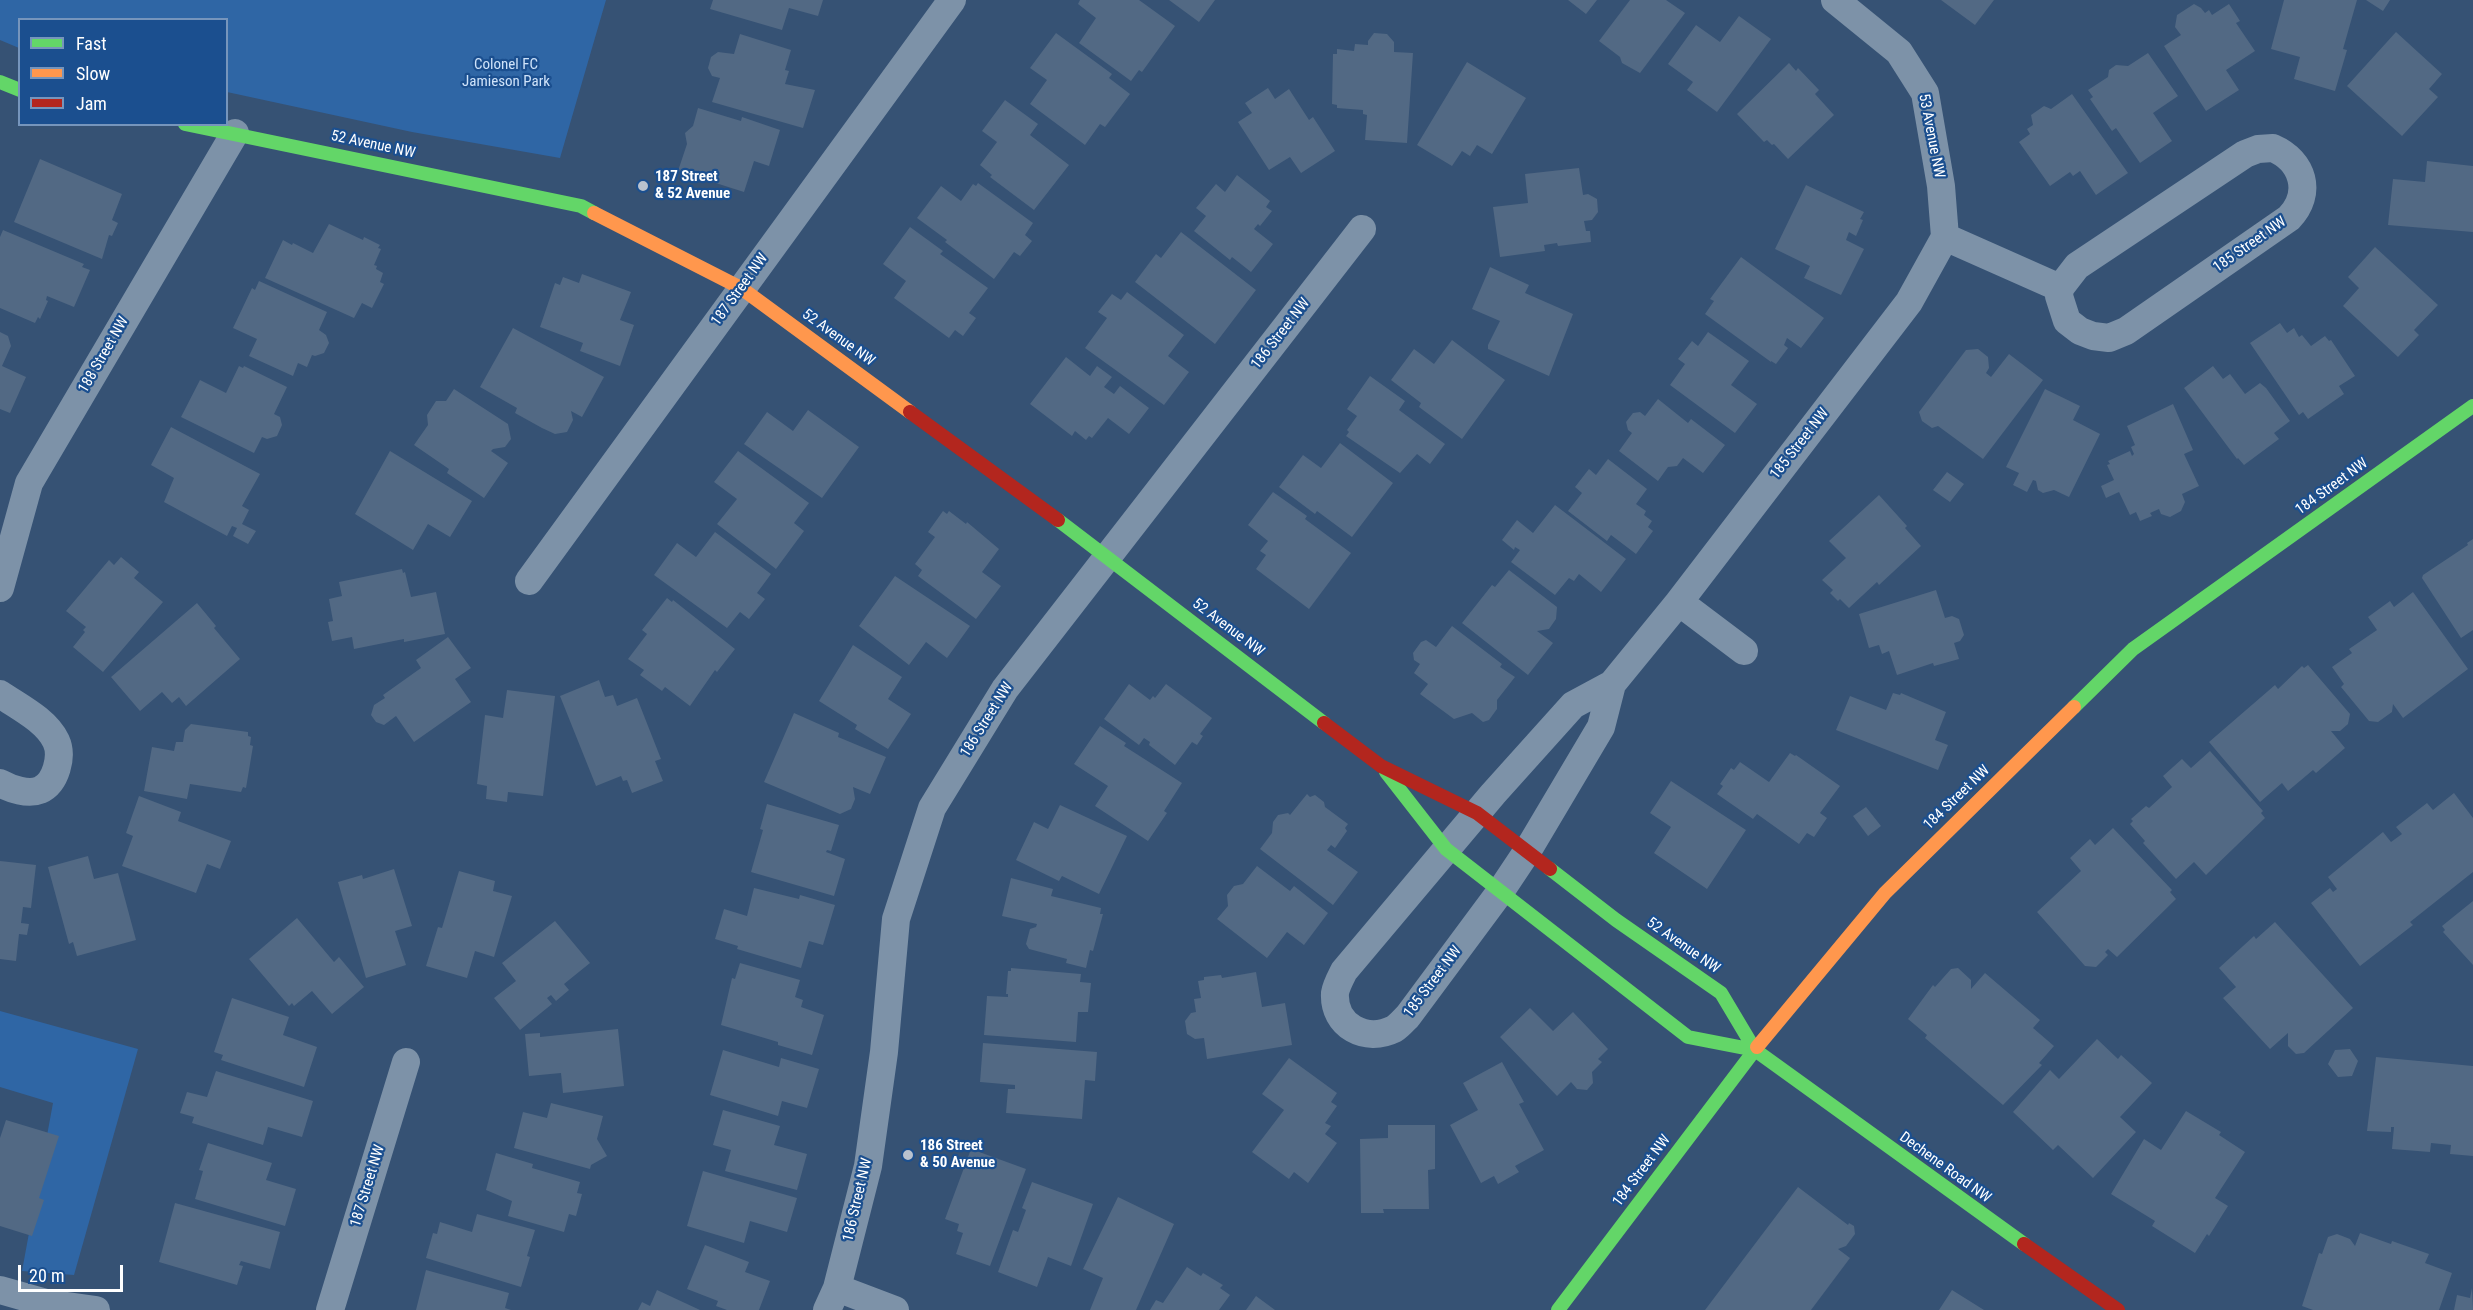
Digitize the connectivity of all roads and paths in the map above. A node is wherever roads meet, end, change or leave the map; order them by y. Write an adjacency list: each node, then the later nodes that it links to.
1 (952, 0): 9 (street, 187 Street NW)
2 (1835, 0): 8 (street, 53 Avenue NW)
3 (0, 82): 4 (street)
4 (18, 89)
5 (196, 126): 6 (street, 52 Avenue NW)
6 (235, 133): 9 (street, 52 Avenue NW); 14 (street, 188 Street NW)
7 (1362, 229): 12 (street, 186 Street NW)
8 (1945, 237): 10 (street); 15 (street, 185 Street NW)
9 (741, 288): 12 (street, 52 Avenue NW); 13 (street, 187 Street NW)
10 (2060, 288): 10 (street, 185 Street NW)
11 (2473, 406): 25 (street, 184 Street NW)
12 (1108, 557): 19 (street, 52 Avenue NW); 28 (street, 186 Street NW)
13 (529, 581)
14 (0, 588)
15 (1678, 602): 16 (street); 17 (street, 185 Street NW)
16 (1744, 651)
17 (1612, 684): 21 (street, 185 Street NW); 23 (street, 185 Street NW)
18 (0, 694): 20 (street)
19 (1382, 766): 21 (street, 52 Avenue NW); 22 (street, 52 Avenue NW)
20 (0, 783)
21 (1478, 813): 22 (street, 185 Street NW); 23 (street, 52 Avenue NW)
22 (1446, 849): 24 (street, 52 Avenue NW); 24 (street, 185 Street NW)
23 (1528, 850): 24 (street, 185 Street NW); 25 (street, 52 Avenue NW)
24 (1500, 892): 25 (street, 52 Avenue NW)
25 (1755, 1050): 32 (street, 184 Street NW); 33 (street, Dechene Road NW)
26 (406, 1062): 30 (street, 187 Street NW)
27 (0, 1290): 29 (street)
28 (832, 1299): 31 (street)
29 (96, 1310)
30 (330, 1310)
31 (895, 1310)
32 (1558, 1310)
33 (2118, 1310)

